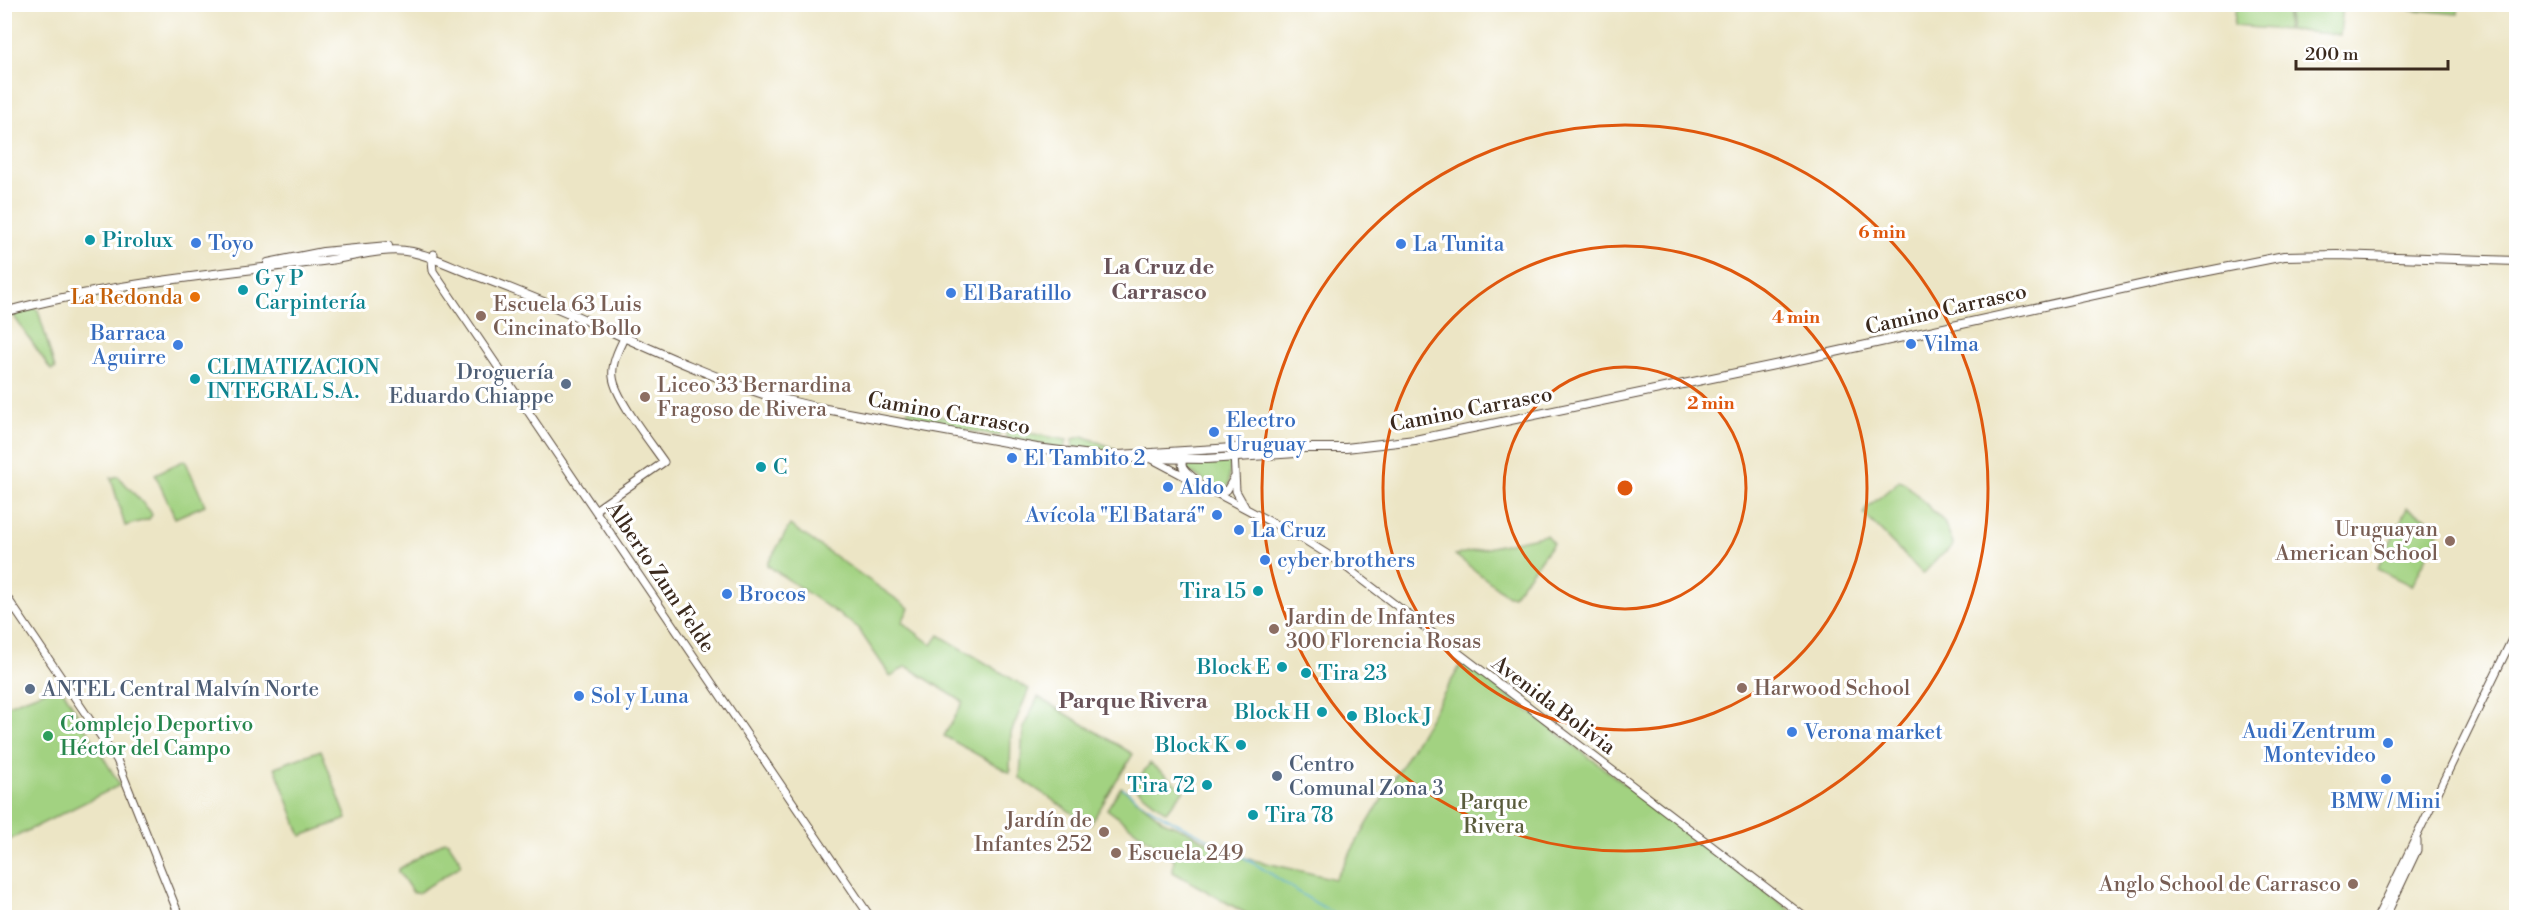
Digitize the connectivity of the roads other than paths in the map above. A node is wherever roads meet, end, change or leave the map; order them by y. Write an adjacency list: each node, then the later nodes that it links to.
1 (339, 250): 2 (main road, Camino Carrasco); 4 (main road); 5 (main road, Camino Carrasco)
2 (434, 256): 4 (main road, Camino Carrasco); 7 (main road, Camino Carrasco); 17 (street, Alberto Zum Felde)
3 (2517, 261): 9 (main road, Camino Carrasco)
4 (306, 263): 5 (main road, Camino Carrasco)
5 (252, 268): 6 (main road, Camino Carrasco)
6 (4, 312)
7 (625, 336): 10 (main road, Camino Carrasco); 17 (street)
8 (1208, 450): 9 (main road, Camino Carrasco); 10 (main road, Camino Carrasco); 12 (street, Camino Carrasco)
9 (1234, 452): 12 (main road, Camino Carrasco); 13 (street)
10 (1103, 456): 11 (main road, Camino Carrasco)
11 (1152, 459): 12 (main road, Camino Carrasco); 14 (street, Avenida Bolivia)
12 (1182, 459): 14 (street, Avenida Bolivia)
13 (1234, 478): 15 (street); 16 (street)
14 (1197, 483): 15 (street, Avenida Bolivia)
15 (1215, 493): 16 (street, Avenida Bolivia)
16 (1246, 509): 23 (street, Avenida Bolivia)
17 (595, 510): 22 (street, Alberto Zum Felde)
18 (4, 593): 21 (street)
19 (2517, 631): 20 (street)
20 (2417, 838): 24 (street); 25 (street)
21 (180, 918)
22 (871, 918)
23 (1806, 918)
24 (2377, 918)
25 (2385, 918)

